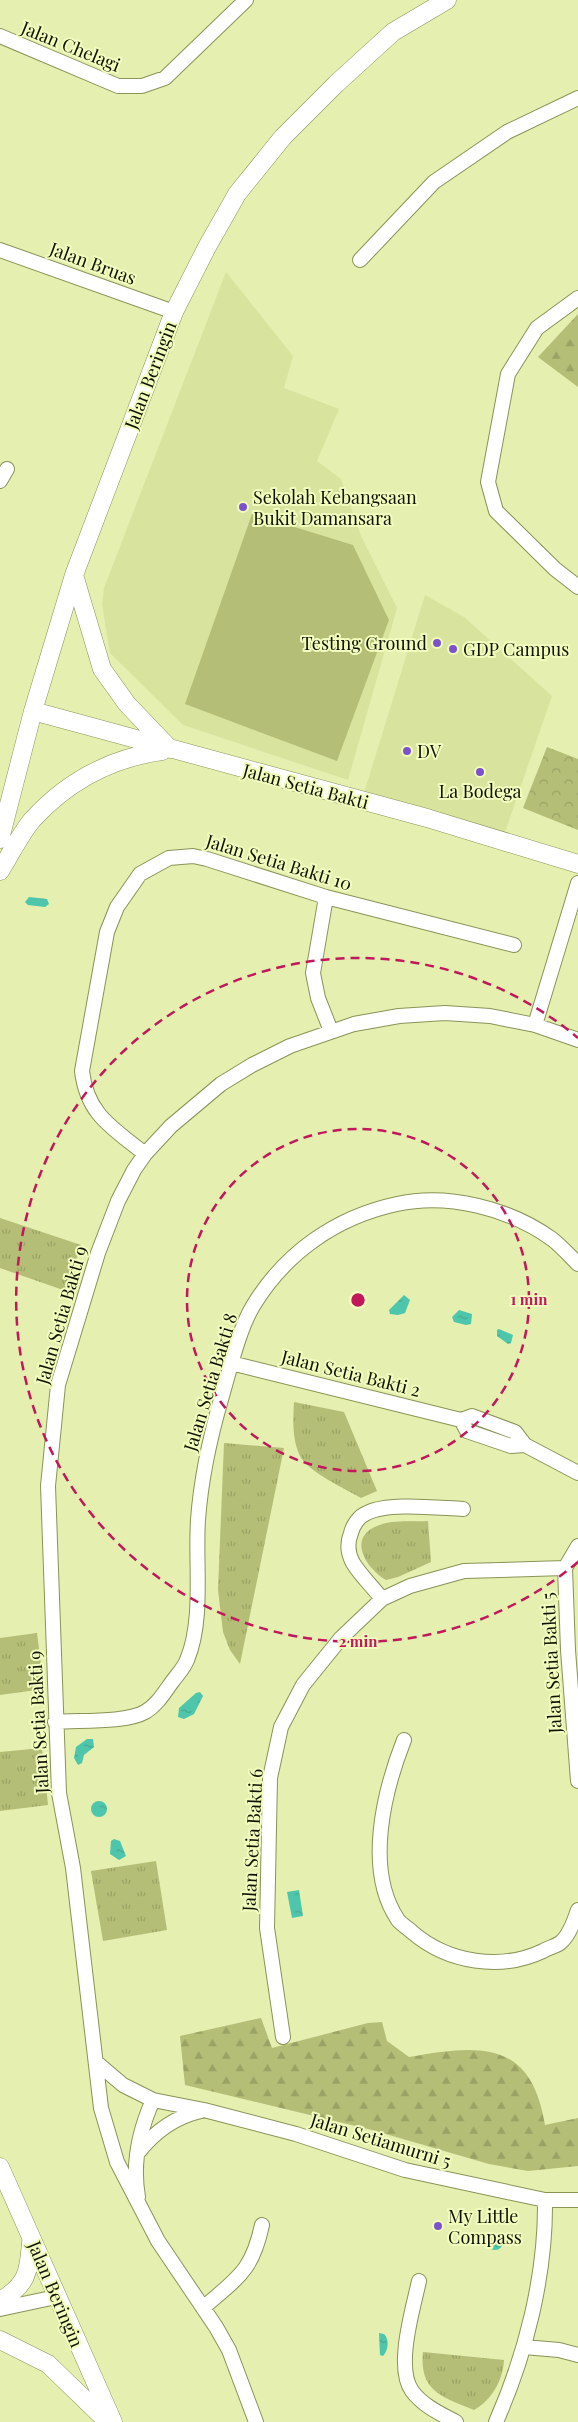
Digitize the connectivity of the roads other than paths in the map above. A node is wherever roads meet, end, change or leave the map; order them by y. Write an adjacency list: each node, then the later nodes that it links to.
1 (246, 0): 3 (street, Jalan Chelagi)
2 (447, 0): 8 (street, Jalan Beringin)
3 (0, 36)
4 (578, 98): 6 (street)
5 (0, 250): 8 (street, Jalan Bruas)
6 (360, 260)
7 (578, 298): 10 (street)
8 (174, 312): 9 (street, Jalan Beringin)
9 (74, 575): 11 (street, Jalan Beringin); 12 (street)
10 (578, 586)
11 (33, 712): 12 (street, Jalan Setia Bakti); 13 (street, Jalan Beringin)
12 (170, 749): 14 (street, Jalan Setia Bakti); 15 (street)
13 (0, 840)
14 (578, 864)
15 (0, 871)
16 (578, 883): 19 (street)
17 (326, 897): 18 (street, Jalan Setia Bakti 10); 20 (street); 22 (street, Jalan Setia Bakti 10)
18 (514, 945)
19 (535, 1025): 20 (street, Jalan Setia Bakti 9); 21 (street, Jalan Setia Bakti 9)
20 (332, 1031): 22 (street, Jalan Setia Bakti 9)
21 (578, 1040)
22 (145, 1154): 30 (street, Jalan Setia Bakti 9)
23 (578, 1264): 24 (street, Jalan Setia Bakti 8)
24 (232, 1363): 25 (street, Jalan Setia Bakti 2); 30 (street, Jalan Setia Bakti 8)
25 (578, 1473)
26 (462, 1509): 29 (street)
27 (578, 1546): 28 (street, Jalan Setia Bakti 5)
28 (565, 1568): 29 (street, Jalan Setia Bakti 6); 32 (street, Jalan Setia Bakti 5)
29 (382, 1599): 34 (street, Jalan Setia Bakti 6)
30 (55, 1722): 35 (street, Jalan Setia Bakti 9)
31 (404, 1740): 33 (street)
32 (578, 1781)
33 (578, 1910)
34 (283, 2037)
35 (96, 2062): 36 (street, Jalan Setiamurni 5); 42 (street, Jalan Setia Bakti 9)
36 (153, 2100): 37 (street, Jalan Setiamurni 5); 38 (street)
37 (204, 2110): 38 (street); 40 (street, Jalan Setiamurni 5)
38 (137, 2154): 42 (street)
39 (0, 2167): 44 (street, Jalan Beringin)
40 (545, 2200): 41 (street, Jalan Setiamurni 5); 51 (street)
41 (578, 2200)
42 (141, 2209): 48 (street, Jalan Setia Bakti 9)
43 (262, 2225): 48 (street)
44 (31, 2236): 46 (street, Jalan Beringin); 47 (street)
45 (419, 2282): 56 (street)
46 (56, 2297): 49 (street); 54 (street, Jalan Beringin)
47 (0, 2301)
48 (203, 2308): 55 (street, Jalan Setia Bakti 9)
49 (0, 2309)
50 (0, 2340): 53 (street)
51 (524, 2347): 52 (street); 57 (street)
52 (578, 2354)
53 (108, 2422)
54 (113, 2422)
55 (256, 2422)
56 (456, 2422)
57 (496, 2422)

